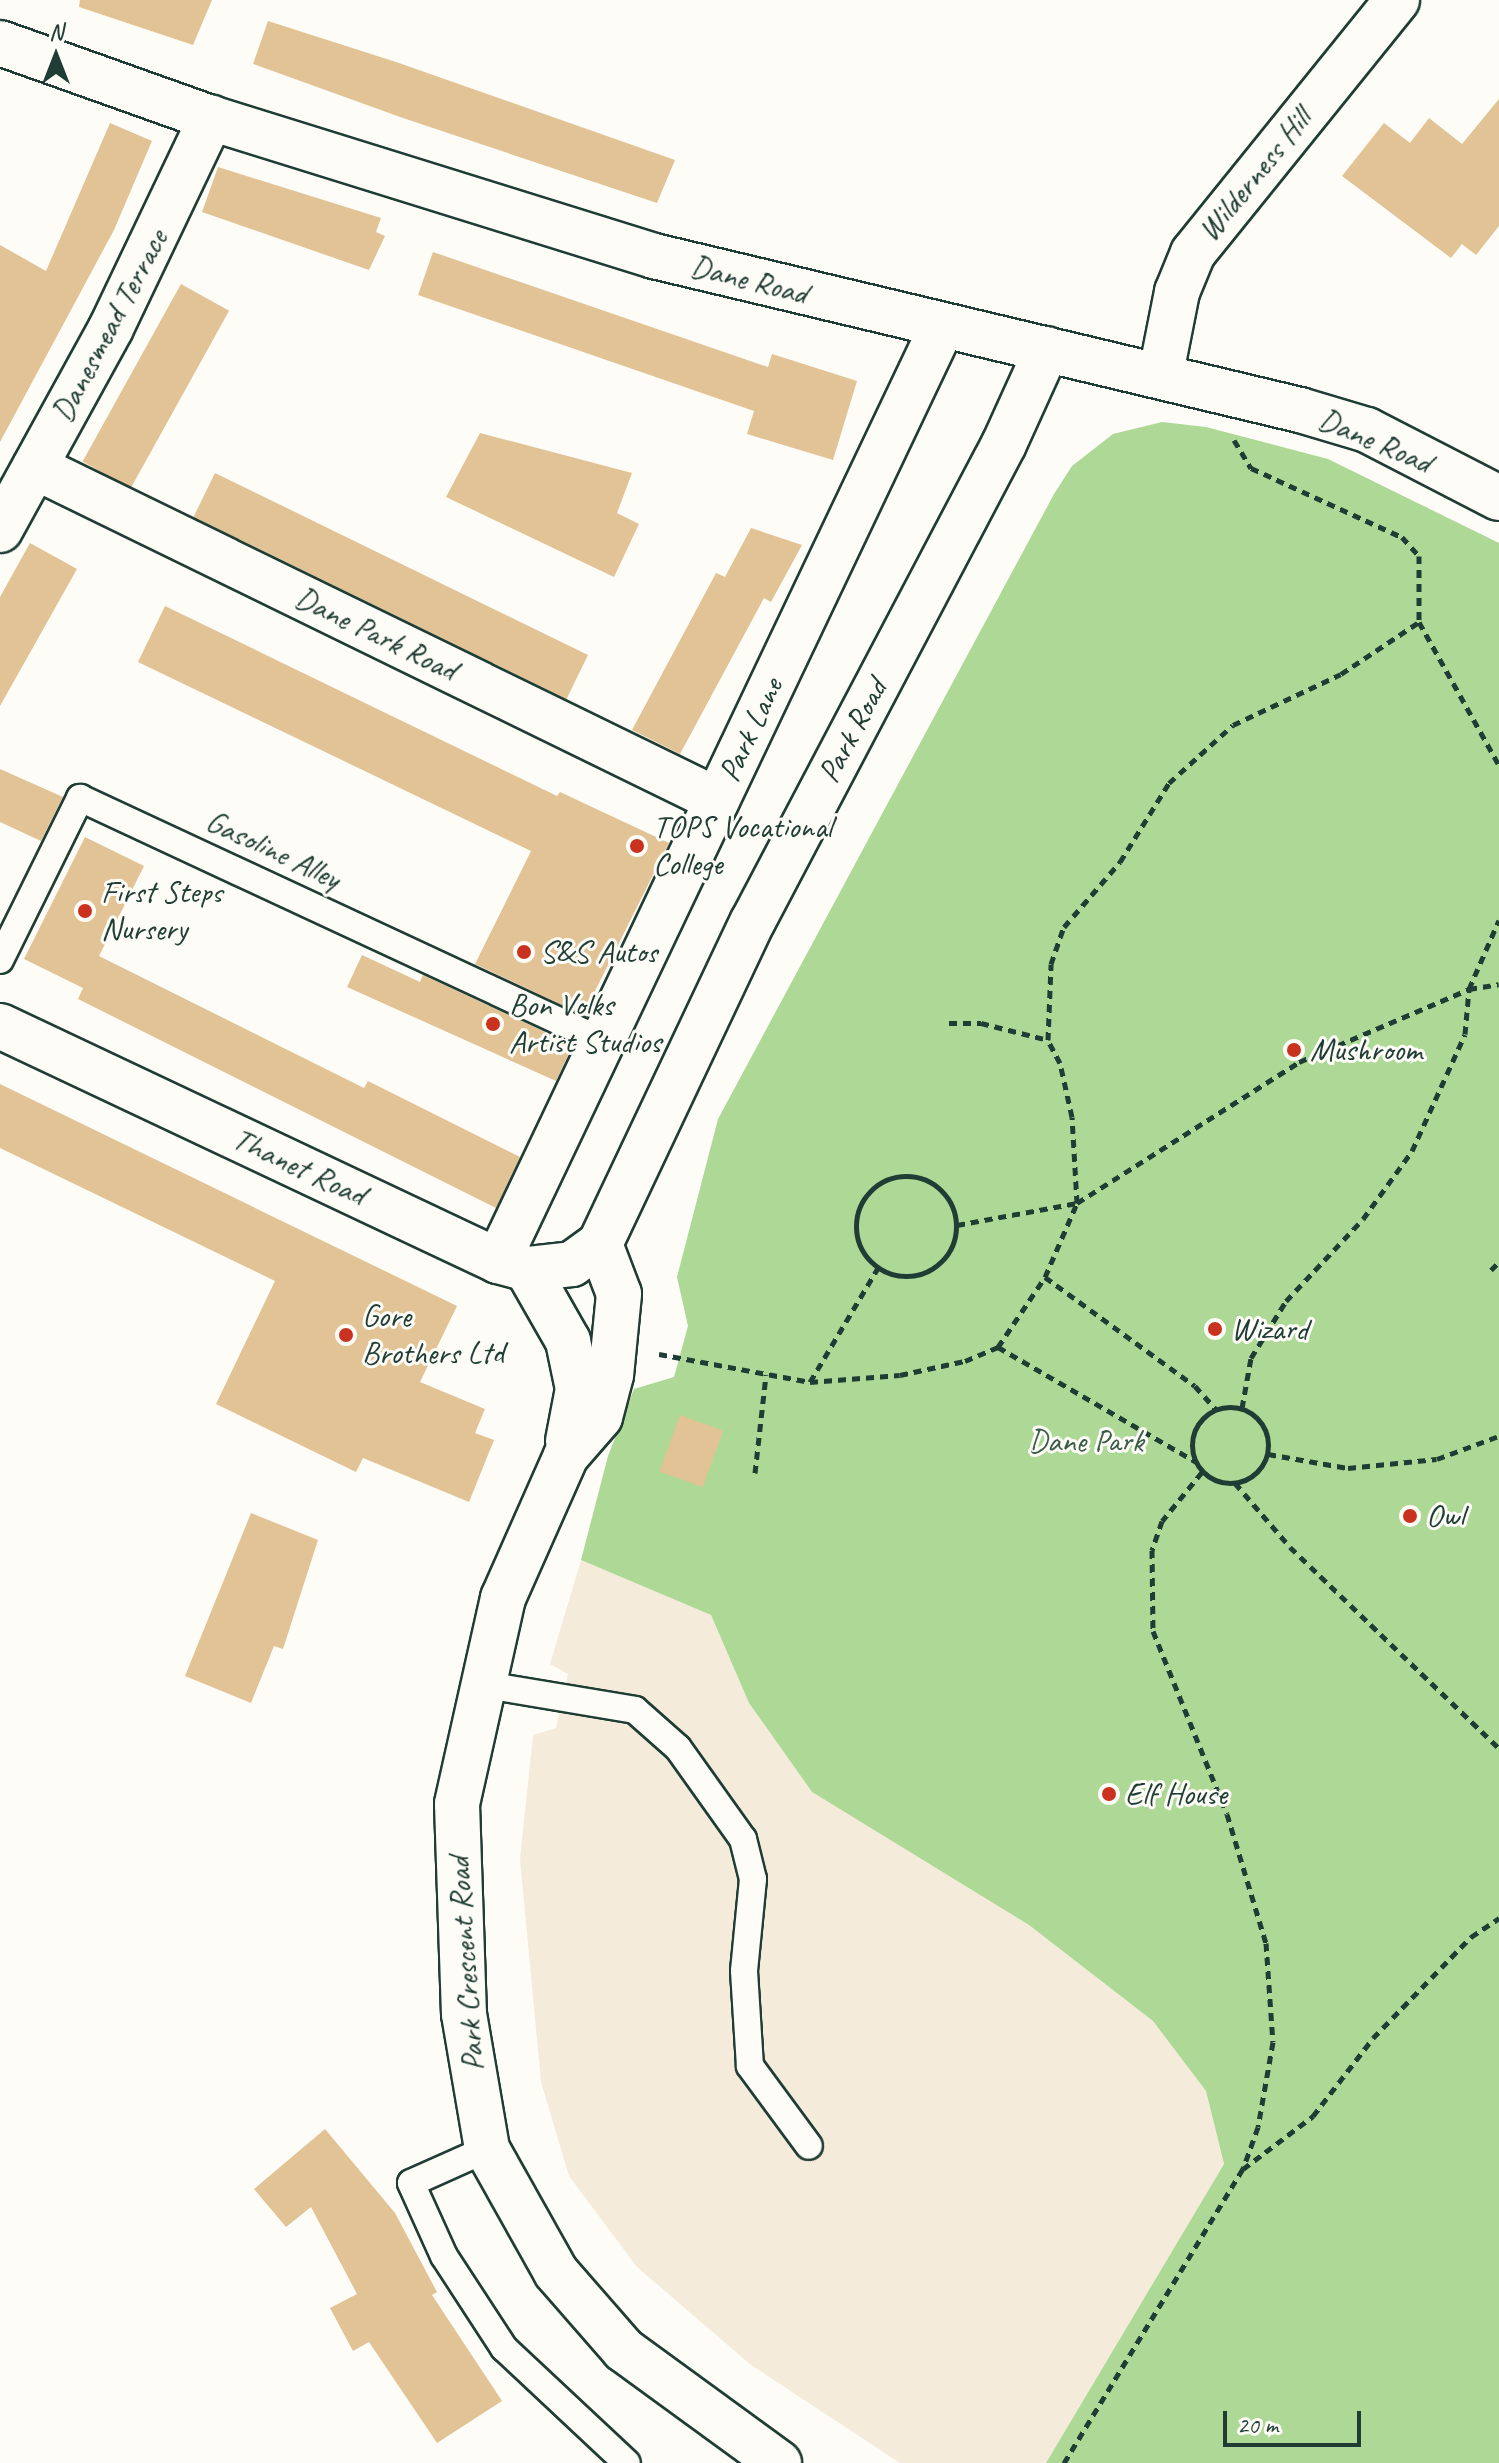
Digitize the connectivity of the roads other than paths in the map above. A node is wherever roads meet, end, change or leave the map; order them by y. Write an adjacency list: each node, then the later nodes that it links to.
1 (1397, 0): 6 (street, Wilderness Hill)
2 (0, 43): 3 (street, Dane Road)
3 (211, 118): 4 (street, Dane Road); 7 (street, Danesmead Terrace)
4 (941, 329): 5 (street, Dane Road); 10 (street, Park Lane)
5 (1047, 349): 6 (street, Dane Road); 14 (street, Park Road)
6 (1161, 373): 8 (street, Dane Road)
7 (35, 467): 9 (street, Danesmead Terrace); 10 (street, Dane Park Road)
8 (1499, 498)
9 (0, 530)
10 (717, 800): 13 (street, Park Lane)
11 (0, 960): 13 (lane, Gasoline Alley)
12 (0, 1026): 15 (street, Thanet Road)
13 (602, 1041): 15 (street, Park Lane)
14 (600, 1244): 15 (street); 16 (street, Park Crescent Road)
15 (513, 1265): 16 (street, Park Crescent Road)
16 (566, 1456): 17 (street, Park Crescent Road)
17 (480, 1684): 18 (lane); 19 (street, Park Crescent Road)
18 (809, 2146)
19 (487, 2149): 20 (street, Park Crescent Road); 21 (lane)
20 (768, 2460)
21 (627, 2463)

